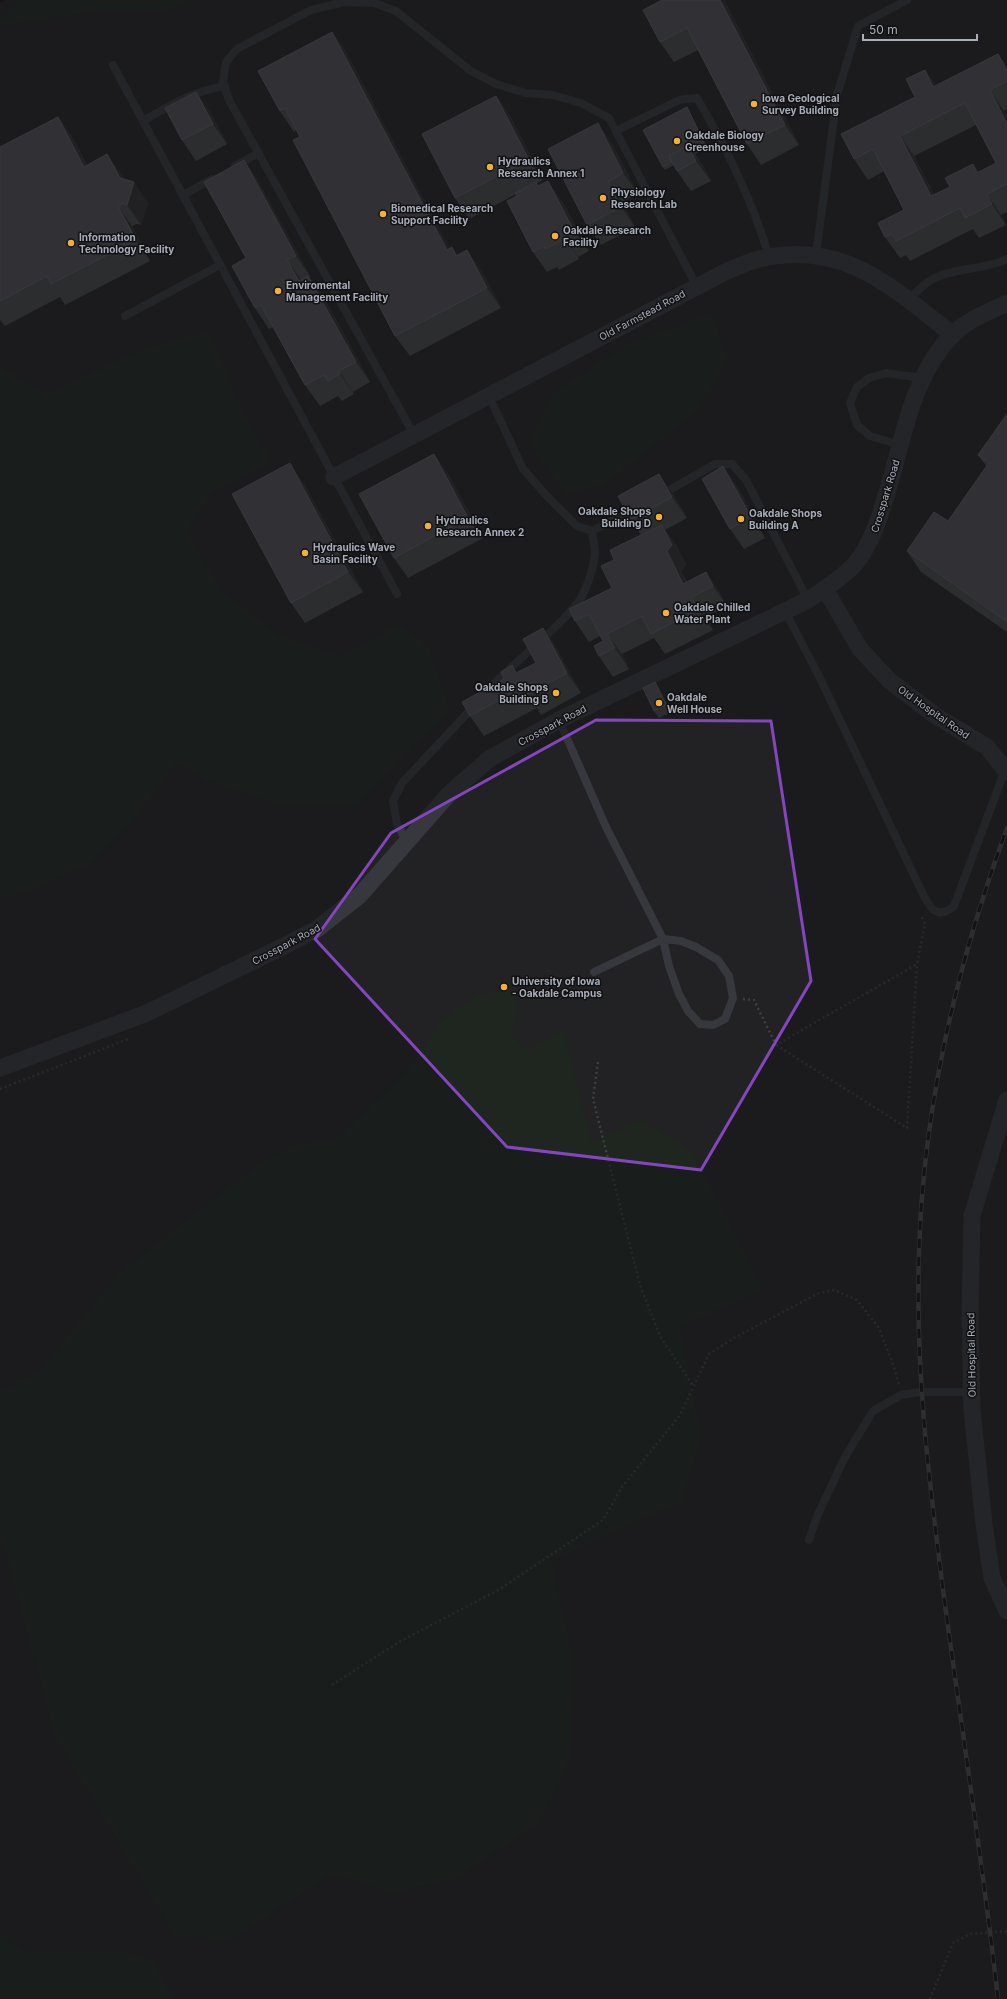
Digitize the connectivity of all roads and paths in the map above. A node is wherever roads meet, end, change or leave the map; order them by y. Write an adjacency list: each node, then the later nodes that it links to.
1 (907, 0): 8 (lane)
2 (113, 65): 4 (lane)
3 (225, 86): 4 (lane); 5 (lane); 6 (lane)
4 (143, 121): 7 (lane)
5 (616, 131): 9 (lane); 12 (lane)
6 (259, 153): 7 (lane); 19 (lane)
7 (183, 195): 11 (lane)
8 (816, 255): 9 (street, Old Farmstead Road); 13 (street, Old Farmstead Road)
9 (769, 258): 12 (street, Old Farmstead Road)
10 (1007, 259): 13 (lane)
11 (220, 265): 15 (lane); 21 (lane)
12 (697, 287): 18 (street, Old Farmstead Road)
13 (908, 300): 16 (street, Old Farmstead Road)
14 (1007, 303): 16 (street, Crosspark Road)
15 (125, 316)
16 (953, 334): 17 (street, Crosspark Road)
17 (922, 378): 20 (street, Crosspark Road); 20 (lane)
18 (489, 396): 19 (street, Old Farmstead Road); 24 (lane)
19 (414, 435): 21 (street, Old Farmstead Road)
20 (900, 445): 25 (street, Crosspark Road)
21 (334, 477): 26 (lane)
22 (656, 498): 27 (lane)
23 (642, 505): 24 (lane)
24 (592, 531): 31 (lane)
25 (825, 589): 27 (street, Crosspark Road); 30 (street, Old Hospital Road)
26 (397, 594)
27 (808, 600): 28 (street, Crosspark Road)
28 (785, 611): 29 (street, Crosspark Road); 30 (lane)
29 (559, 720): 31 (street, Crosspark Road); 33 (lane)
30 (1006, 771)
31 (407, 842): 40 (street, Crosspark Road)
32 (920, 912): 34 (path)
33 (663, 939): 35 (lane); 36 (lane); 36 (lane)
34 (918, 964): 38 (path); 38 (path)
35 (594, 972)
36 (733, 998): 38 (path)
37 (137, 1035): 41 (path)
38 (776, 1045)
39 (598, 1062): 43 (path)
40 (0, 1068)
41 (0, 1089)
42 (1007, 1100): 44 (street, Old Hospital Road)
43 (693, 1386): 45 (path); 48 (path)
44 (971, 1392): 45 (lane); 47 (street, Old Hospital Road)
45 (901, 1396): 46 (lane)
46 (809, 1540)
47 (1007, 1611)
48 (332, 1685)
49 (1007, 1931): 50 (path)
50 (930, 1999)

